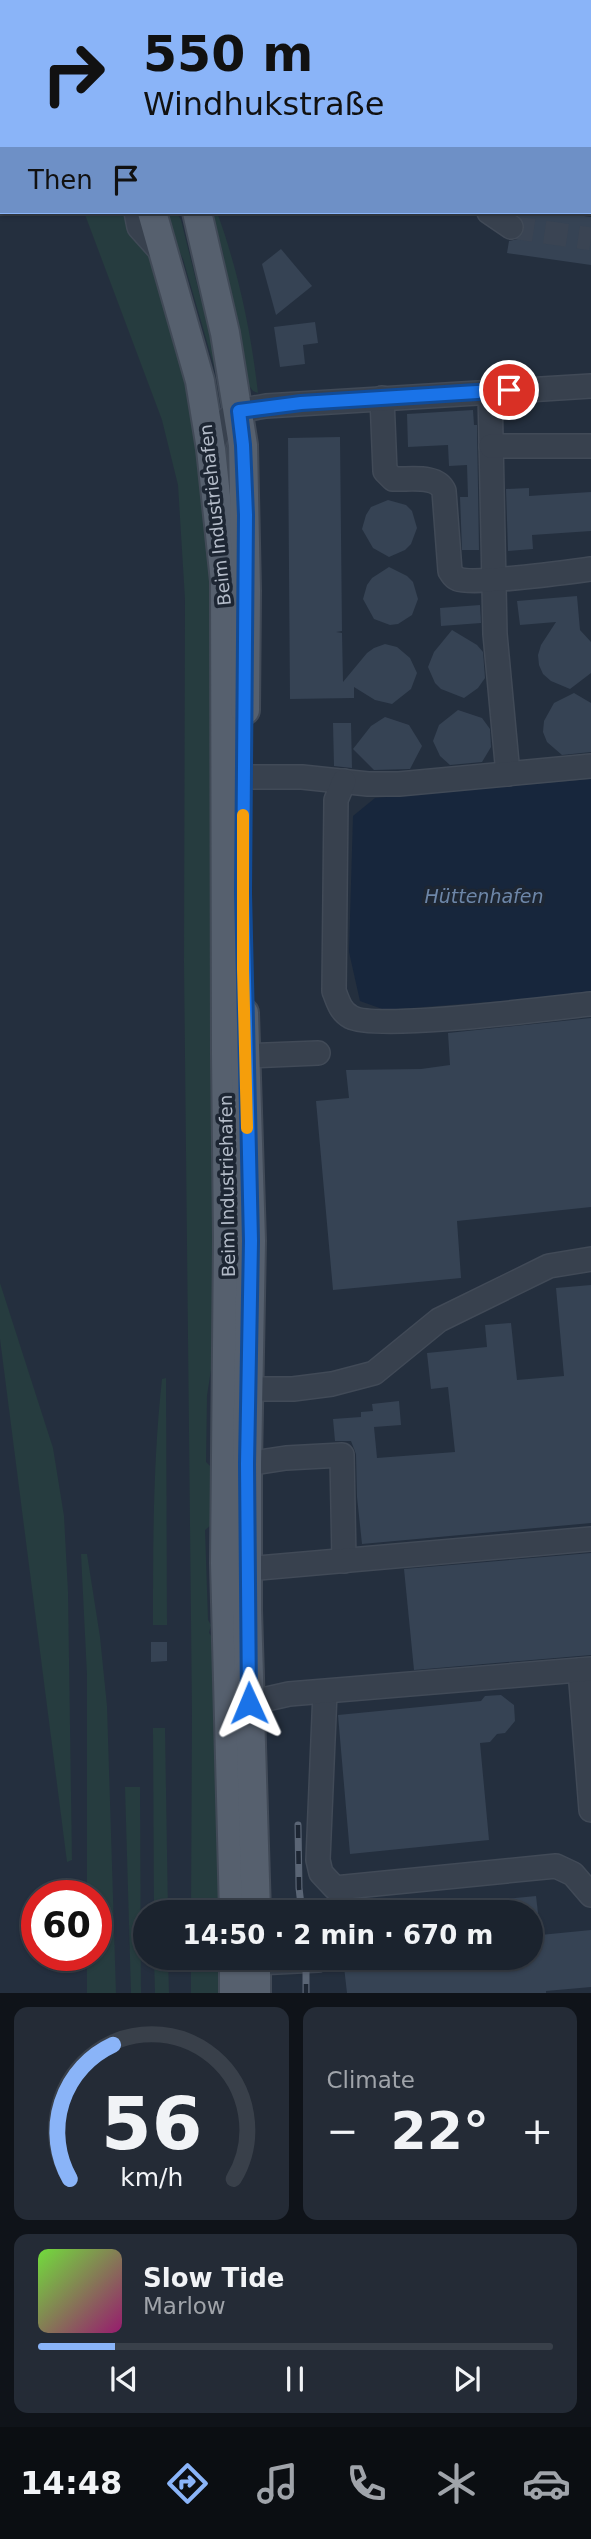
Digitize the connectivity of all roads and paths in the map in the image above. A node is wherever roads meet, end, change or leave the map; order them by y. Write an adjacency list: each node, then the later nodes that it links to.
1 (136, 214): 6 (street, Beim Industriehafen)
2 (153, 214): 6 (main road, Beim Industriehafen)
3 (196, 214): 11 (main road, Beim Industriehafen)
4 (492, 214): 5 (street)
5 (511, 227)
6 (165, 256): 7 (main road, Beim Industriehafen)
7 (200, 381): 11 (street); 14 (main road, Beim Industriehafen)
8 (591, 386): 9 (street)
9 (490, 391): 10 (street); 12 (street)
10 (382, 398): 11 (street); 16 (street)
11 (239, 411): 14 (street); 19 (main road, Beim Industriehafen)
12 (491, 446): 13 (street); 16 (street)
13 (591, 446)
14 (211, 449): 35 (main road, Beim Industriehafen)
15 (591, 569): 16 (street)
16 (494, 579): 18 (street)
17 (591, 766): 18 (street)
18 (508, 774): 20 (street)
19 (244, 777): 20 (street); 23 (main road, Beim Industriehafen)
20 (344, 781): 21 (street)
21 (591, 1004)
22 (318, 1053): 23 (street)
23 (245, 1056): 25 (main road, Beim Industriehafen)
24 (591, 1259): 25 (street)
25 (248, 1389): 26 (main road, Beim Industriehafen)
26 (247, 1464): 28 (street); 29 (main road, Beim Industriehafen)
27 (591, 1539): 28 (street)
28 (344, 1561): 29 (street)
29 (247, 1569): 32 (main road, Beim Industriehafen)
30 (585, 1669): 31 (street); 33 (street)
31 (325, 1692): 32 (street); 34 (street)
32 (249, 1703): 36 (main road, Beim Industriehafen)
33 (591, 1810)
34 (591, 1895)
35 (234, 1900)
36 (256, 1900)
37 (244, 1970): 39 (main road)
38 (251, 1970): 40 (main road)
39 (234, 1993)
40 (257, 1993)

